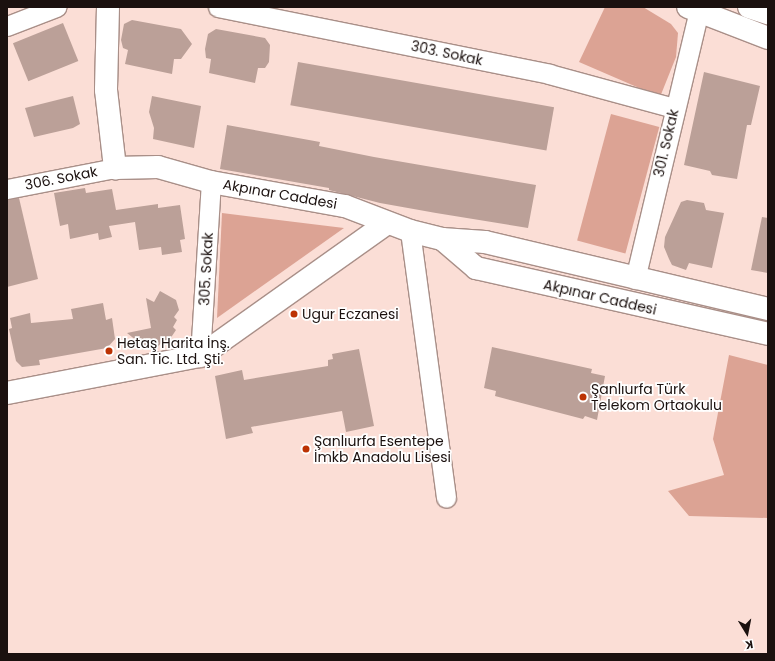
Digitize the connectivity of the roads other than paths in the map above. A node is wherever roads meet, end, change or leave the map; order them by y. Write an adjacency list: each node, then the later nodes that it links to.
1 (56, 7): 8 (street)
2 (108, 7): 11 (street)
3 (218, 7): 6 (street, 303. Sokak)
4 (749, 7): 7 (street)
5 (695, 9): 9 (street); 10 (street, 301. Sokak)
6 (252, 10): 10 (street, 303. Sokak)
7 (768, 14)
8 (7, 26)
9 (768, 38)
10 (674, 108): 17 (street, 301. Sokak)
11 (115, 168): 12 (street, Akpınar Caddesi); 13 (street, 306. Sokak)
12 (211, 182): 14 (street, Akpınar Caddesi); 20 (street, 305. Sokak)
13 (7, 188)
14 (387, 223): 15 (street, Akpınar Caddesi); 20 (street)
15 (410, 231): 16 (street, Akpınar Caddesi); 22 (street)
16 (442, 240): 17 (street, Akpınar Caddesi); 19 (street, Akpınar Caddesi)
17 (635, 279): 18 (street, Akpınar Caddesi)
18 (768, 310)
19 (768, 334)
20 (200, 356): 21 (street)
21 (7, 393)
22 (446, 498)

